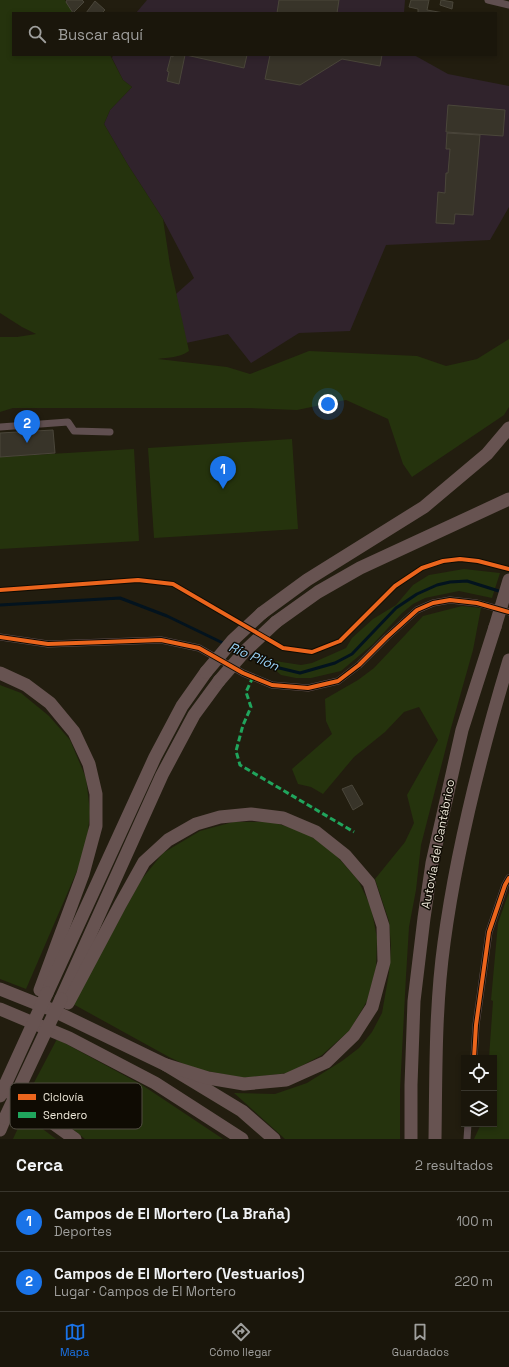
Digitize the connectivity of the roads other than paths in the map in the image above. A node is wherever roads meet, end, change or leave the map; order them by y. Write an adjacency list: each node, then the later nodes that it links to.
1 (488, 0): 2 (street)
2 (509, 5)
3 (0, 427): 5 (street)
4 (509, 428): 16 (highway, bridge)
5 (110, 432)
6 (509, 499): 17 (highway, bridge)
7 (509, 580): 33 (highway, Autovía del Cantábrico, bridge)
8 (509, 612): 9 (street)
9 (0, 636)
10 (509, 660): 13 (highway, Autovía del Cantábrico)
11 (0, 673): 16 (highway)
12 (509, 685): 13 (highway)
13 (461, 842): 34 (highway, Autovía del Cantábrico)
14 (509, 878): 19 (street)
15 (0, 989): 20 (highway)
16 (44, 991): 23 (highway, bridge); 25 (highway, bridge)
17 (64, 1001): 20 (highway); 21 (highway, bridge)
18 (0, 1009): 31 (highway)
19 (474, 1055)
20 (166, 1065): 32 (highway)
21 (23, 1083)
22 (0, 1087): 24 (highway)
23 (0, 1092)
24 (10, 1094)
25 (0, 1096)
26 (10, 1108): 29 (highway, bridge)
27 (468, 1127): 35 (street)
28 (61, 1129): 30 (highway)
29 (0, 1130)
30 (75, 1139)
31 (242, 1139)
32 (274, 1139)
33 (411, 1139)
34 (435, 1139)
35 (467, 1139)

